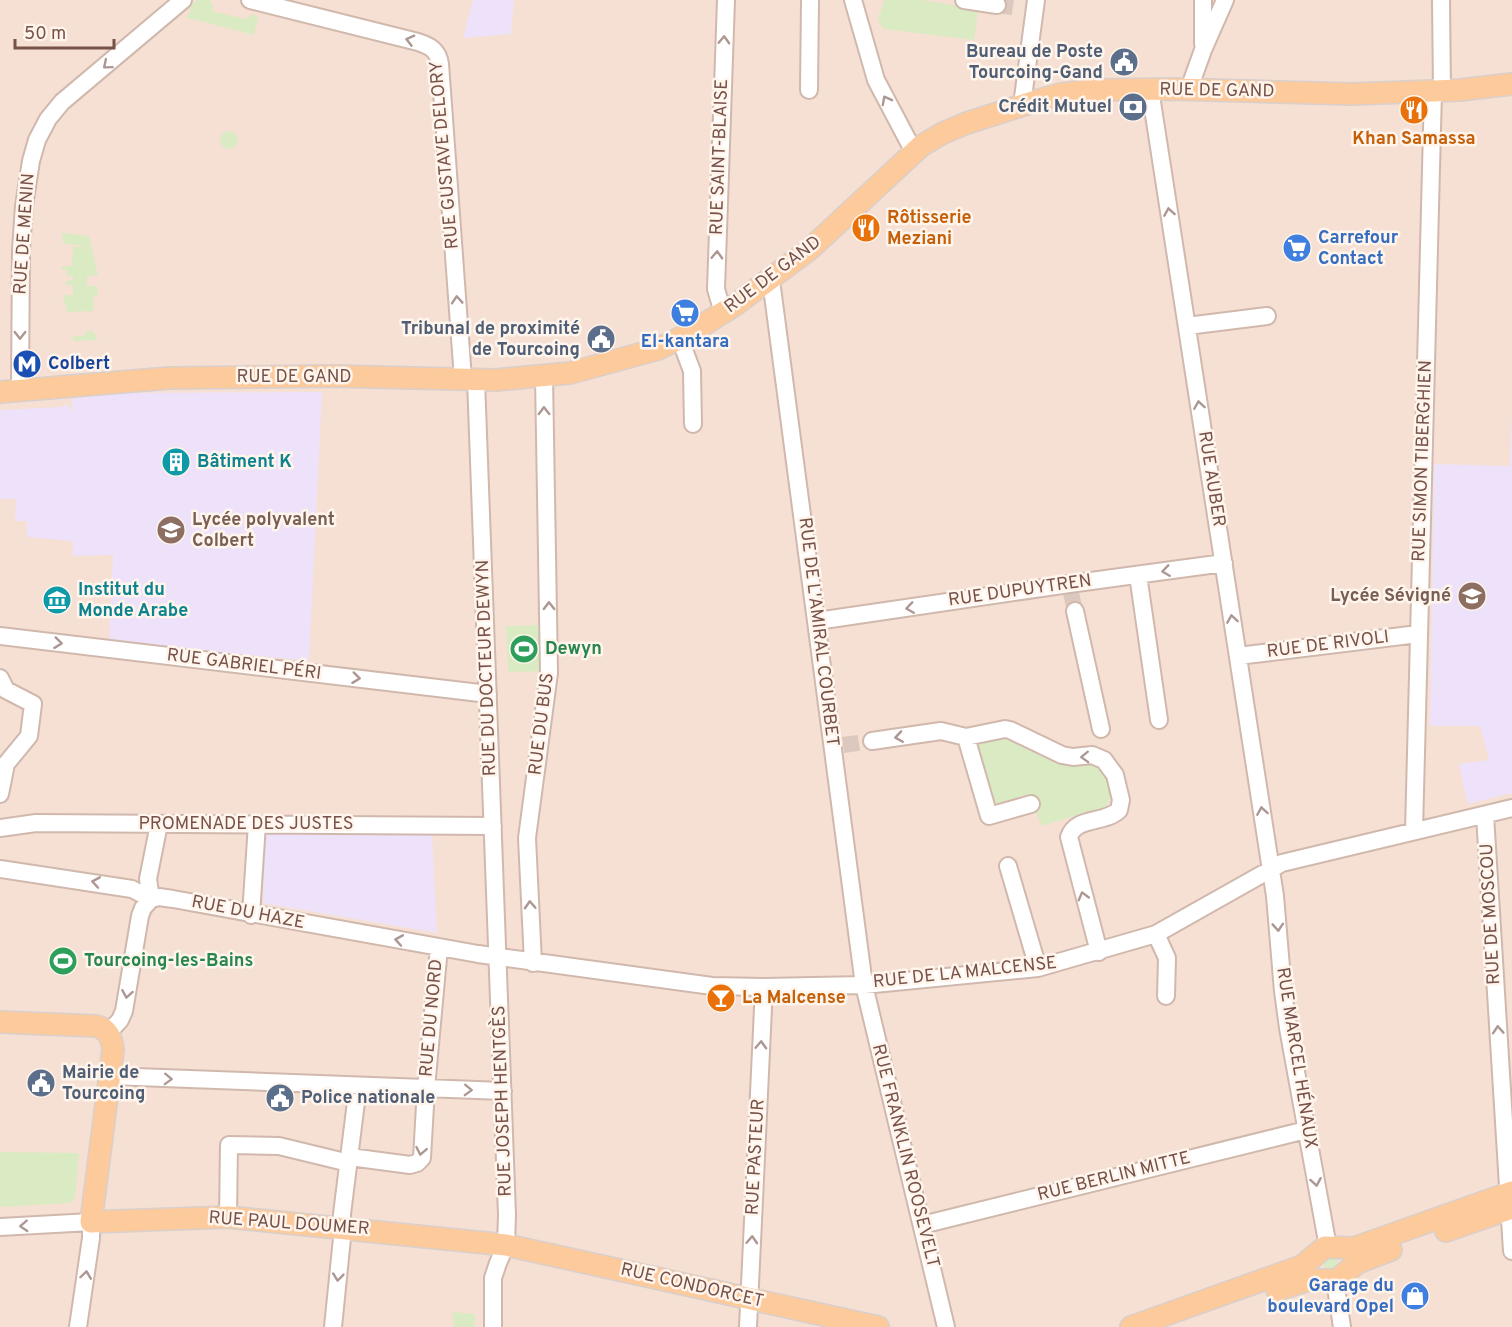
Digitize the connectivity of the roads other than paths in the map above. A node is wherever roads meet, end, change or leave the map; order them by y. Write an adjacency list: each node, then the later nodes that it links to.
1 (183, 0): 27 (street, RUE DE MENIN, one-way to 27)
2 (250, 0): 26 (street, RUE GUSTAVE DELORY, one-way to 2)
3 (726, 0): 21 (street, RUE SAINT-BLAISE, one-way to 3)
4 (810, 0): 16 (street)
5 (853, 0): 19 (street, one-way to 5)
6 (964, 0): 10 (street)
7 (1203, 0): 12 (street)
8 (1226, 0): 12 (street)
9 (1441, 0): 17 (street, RUE SIMON TIBERGHIEN)
10 (997, 5)
11 (1030, 6): 18 (street)
12 (1203, 50): 15 (street)
13 (1512, 84): 17 (main road, RUE DE GAND)
14 (1150, 89): 15 (main road, RUE DE GAND); 18 (main road, RUE DE GAND); 23 (street, RUE AUBER, one-way to 14)
15 (1189, 89): 17 (main road, RUE DE GAND)
16 (809, 90)
17 (1437, 91): 33 (street, RUE SIMON TIBERGHIEN)
18 (1022, 105): 19 (main road, RUE DE GAND)
19 (914, 152): 20 (main road, RUE DE GAND)
20 (771, 280): 21 (main road, RUE DE GAND); 32 (street, RUE DE L'AMIRAL COURBET)
21 (723, 313): 24 (main road, RUE DE GAND)
22 (1267, 316): 23 (street)
23 (1187, 326): 29 (street, RUE AUBER, one-way to 23)
24 (680, 339): 25 (main road, RUE DE GAND); 28 (street)
25 (544, 377): 26 (main road, RUE DE GAND); 60 (street, RUE DU BUS, one-way to 25)
26 (469, 380): 27 (main road, RUE DE GAND); 37 (street, RUE DU DOCTEUR DEWYN)
27 (10, 390)
28 (693, 424)
29 (1224, 563): 30 (street, RUE DUPUYTREN, one-way to 30); 35 (street, RUE AUBER, one-way to 29)
30 (1138, 575): 32 (street, RUE DUPUYTREN, one-way to 32); 38 (street)
31 (1075, 610): 39 (street)
32 (816, 621): 62 (street, RUE DE L'AMIRAL COURBET)
33 (1418, 634): 35 (street, RUE DE RIVOLI); 50 (street, RUE SIMON TIBERGHIEN)
34 (0, 636): 37 (street, RUE GABRIEL PÉRI, one-way to 37)
35 (1238, 656): 53 (street, RUE AUBER, one-way to 35)
36 (0, 678): 42 (street)
37 (488, 694): 48 (street, RUE DU DOCTEUR DEWYN)
38 (1159, 720)
39 (1101, 729)
40 (966, 737): 41 (street, one-way to 41); 43 (street); 58 (street, one-way to 40)
41 (872, 741)
42 (0, 794)
43 (1031, 804)
44 (1512, 808): 45 (street, RUE DE LA MALCENSE)
45 (1485, 815): 50 (street, RUE DE LA MALCENSE); 67 (street, RUE DE MOSCOU, one-way to 45)
46 (159, 824): 47 (street, PROMENADE DES JUSTES); 49 (street, PROMENADE DES JUSTES); 54 (street)
47 (257, 824): 48 (street, PROMENADE DES JUSTES); 55 (street)
48 (493, 825): 59 (street, RUE DU DOCTEUR DEWYN)
49 (0, 828)
50 (1414, 831): 53 (street, RUE DE LA MALCENSE)
51 (1008, 866): 61 (street)
52 (0, 868): 54 (street, RUE DU HAZE, one-way to 52)
53 (1270, 869): 56 (street, RUE DE LA MALCENSE); 72 (street, RUE MARCEL HÉNAUX, one-way to 72)
54 (151, 899): 55 (street, RUE DU HAZE); 66 (street, one-way to 66)
55 (251, 915): 57 (street, RUE DU HAZE, one-way to 55)
56 (1156, 934): 58 (street, RUE DE LA MALCENSE); 64 (street)
57 (439, 947): 59 (street, RUE DU HAZE); 70 (street, RUE DU NORD)
58 (1099, 952): 61 (street, RUE DE LA MALCENSE)
59 (498, 957): 60 (street, RUE DE LA MALCENSE); 71 (street, RUE JOSEPH HENTGÈS)
60 (533, 963): 63 (street, RUE DE LA MALCENSE)
61 (1038, 968): 62 (street, RUE DE LA MALCENSE)
62 (864, 985): 63 (street, RUE DE LA MALCENSE); 77 (street, RUE FRANKLIN ROOSEVELT)
63 (764, 987): 84 (street, RUE PASTEUR, one-way to 63)
64 (1166, 996)
65 (0, 1022): 66 (main road)
66 (108, 1034): 68 (main road)
67 (1506, 1060): 74 (street, RUE DE MOSCOU)
68 (110, 1076): 69 (street, one-way to 69); 76 (main road)
69 (358, 1086): 70 (street); 73 (street)
70 (426, 1088): 71 (street, one-way to 71); 73 (street, RUE DU NORD, one-way to 73)
71 (503, 1091): 80 (street, RUE JOSEPH HENTGÈS)
72 (1306, 1130): 77 (street, RUE BERLIN MITTE); 81 (street, RUE MARCEL HÉNAUX, one-way to 81)
73 (350, 1160): 75 (street); 79 (street)
74 (1511, 1200): 81 (main road); 82 (street, RUE DE MOSCOU); 83 (main road)
75 (228, 1217): 76 (main road, RUE PAUL DOUMER); 79 (main road, RUE PAUL DOUMER)
76 (91, 1222): 78 (street, RUE PAUL DOUMER, one-way to 78); 85 (street, one-way to 76)
77 (921, 1225): 90 (street, RUE FRANKLIN ROOSEVELT)
78 (0, 1227)
79 (342, 1227): 80 (main road, RUE PAUL DOUMER); 86 (street, one-way to 86)
80 (506, 1245): 84 (main road, RUE CONDORCET); 87 (street, RUE JOSEPH HENTGÈS)
81 (1326, 1250): 83 (main road); 83 (main road); 91 (main road)
82 (1512, 1251)
83 (1335, 1278): 92 (main road); 93 (street)
84 (749, 1298): 88 (street, RUE PASTEUR); 89 (main road, RUE CONDORCET)
85 (78, 1327)
86 (333, 1327)
87 (494, 1327)
88 (748, 1327)
89 (878, 1327)
90 (946, 1327)
91 (1131, 1327)
92 (1175, 1327)
93 (1342, 1327)

